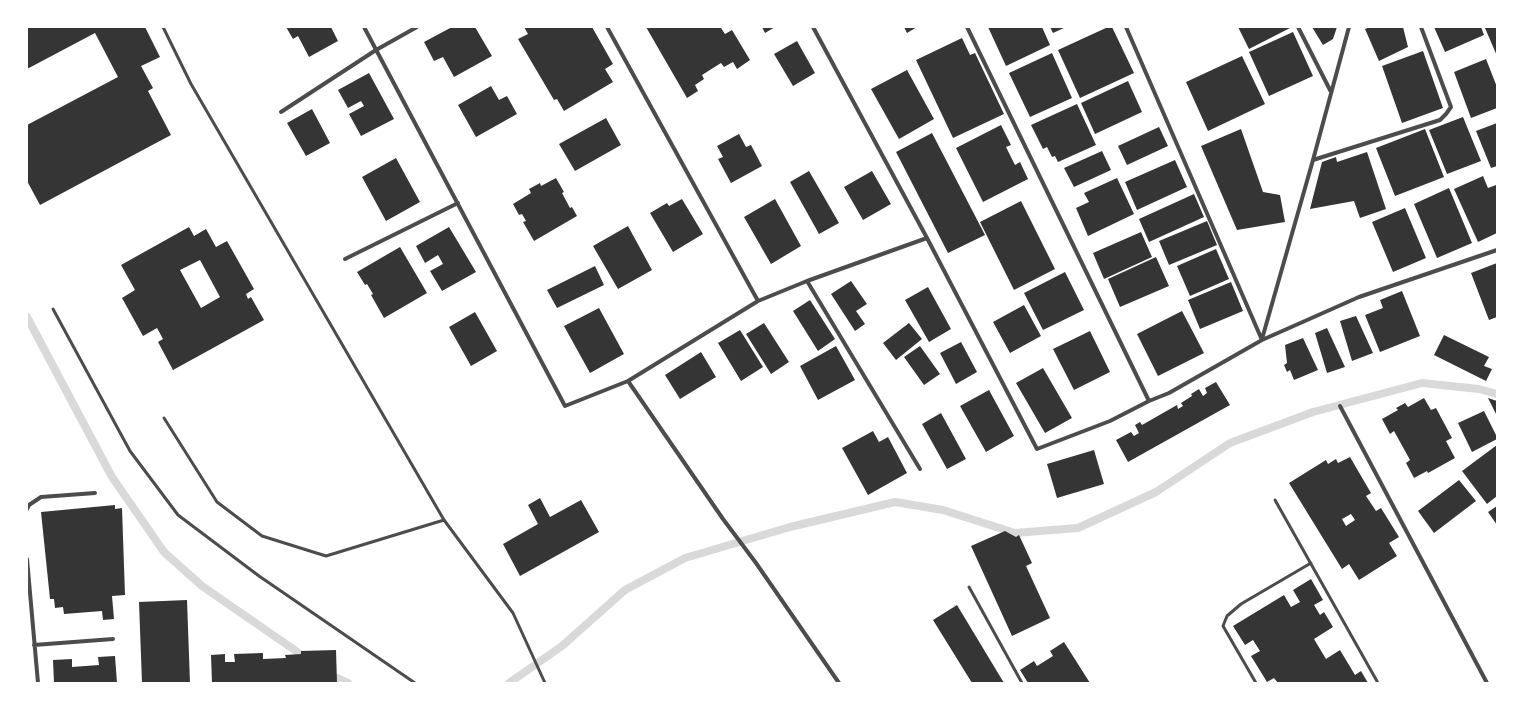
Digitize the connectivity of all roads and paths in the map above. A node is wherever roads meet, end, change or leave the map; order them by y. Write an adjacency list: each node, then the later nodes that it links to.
1 (163, 27): 31 (lane)
2 (364, 27): 11 (street)
3 (417, 27): 11 (street)
4 (607, 27): 20 (street)
5 (813, 27): 16 (street)
6 (968, 27): 24 (street)
7 (1126, 27): 22 (street)
8 (1298, 27): 12 (street)
9 (1349, 27): 12 (street)
10 (1421, 27): 14 (street)
11 (376, 50): 13 (street); 15 (street)
12 (1331, 90): 14 (street)
13 (280, 112)
14 (1313, 160): 22 (street)
15 (458, 203): 18 (street); 23 (street)
16 (927, 238): 19 (street); 24 (street)
17 (1497, 250): 22 (street)
18 (345, 259)
19 (807, 281): 20 (street); 27 (street)
20 (758, 301): 23 (street)
21 (53, 309): 39 (lane)
22 (1262, 340): 24 (street)
23 (628, 381): 40 (street)
24 (1149, 401)
25 (1340, 406): 44 (street)
26 (164, 418): 31 (lane)
27 (920, 469)
28 (95, 493): 30 (street)
29 (1275, 500): 33 (lane)
30 (27, 509)
31 (444, 520): 37 (lane)
32 (27, 560): 36 (street)
33 (1311, 563): 42 (lane); 43 (lane)
34 (969, 587): 41 (lane)
35 (113, 639): 36 (street)
36 (34, 645): 38 (street)
37 (545, 682)
38 (38, 683)
39 (415, 683)
40 (839, 683)
41 (1022, 683)
42 (1256, 683)
43 (1378, 683)
44 (1487, 683)

